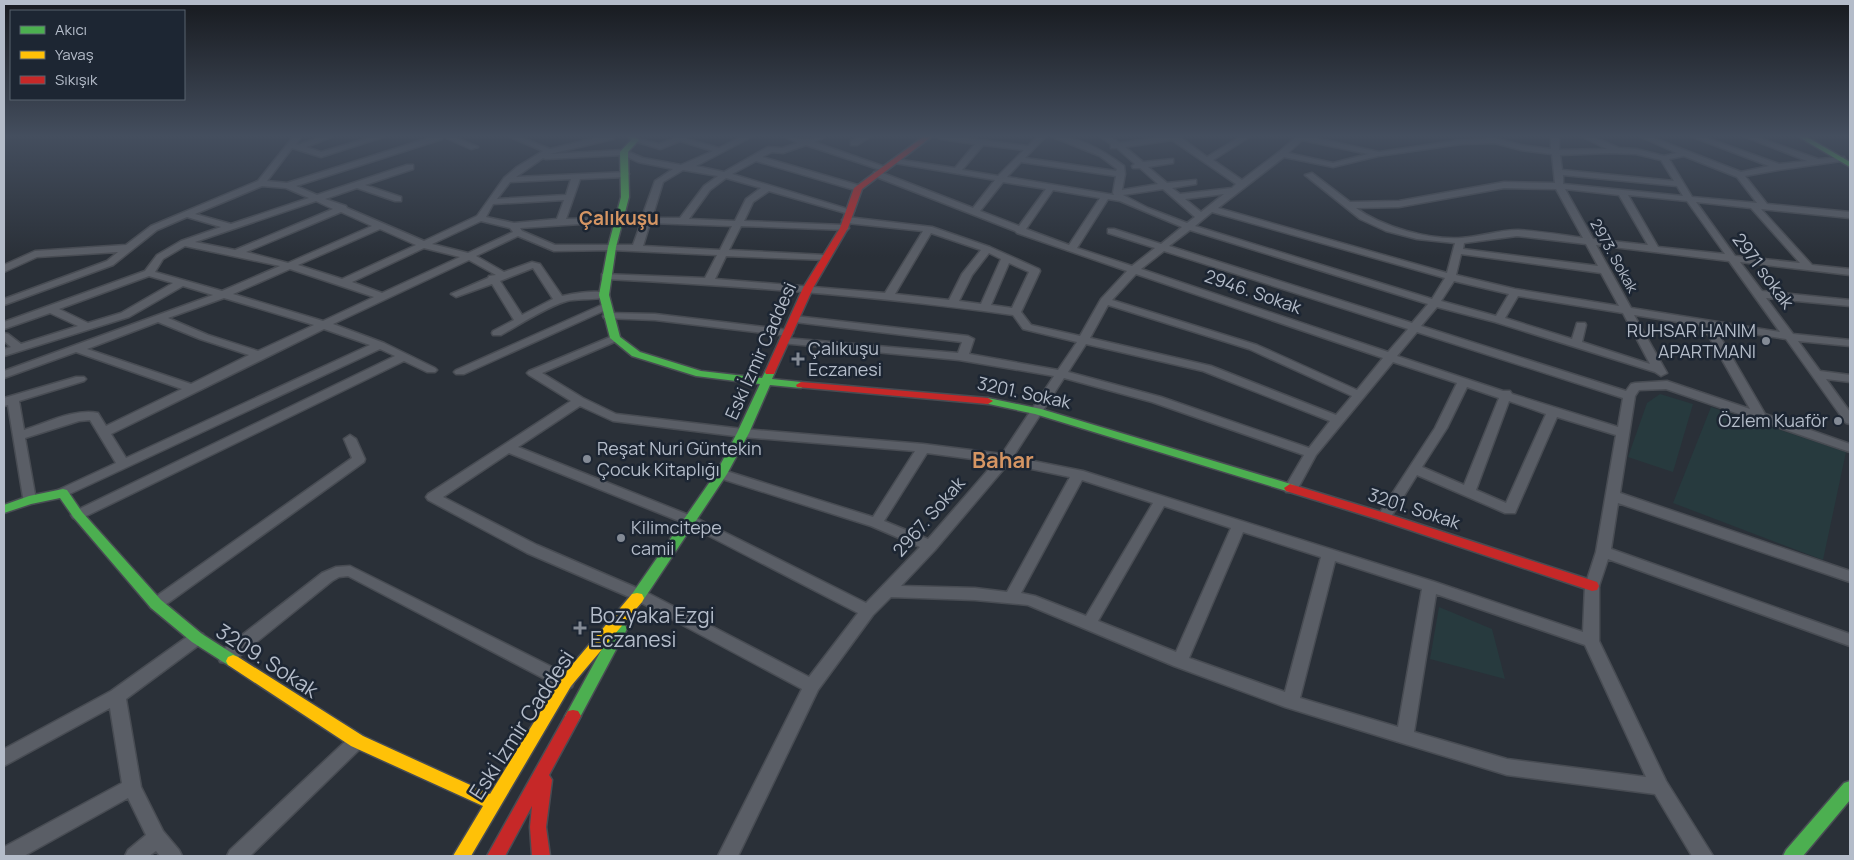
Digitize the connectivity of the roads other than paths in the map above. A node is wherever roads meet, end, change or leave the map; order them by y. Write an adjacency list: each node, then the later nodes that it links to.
1 (266, 177): 27 (street)
2 (315, 177): 30 (street)
3 (380, 177): 29 (street)
4 (510, 177): 25 (street)
5 (573, 177): 25 (street)
6 (576, 177): 40 (street)
7 (625, 177): 56 (main road)
8 (666, 177): 57 (street)
9 (722, 177): 60 (street)
10 (733, 177): 34 (street)
11 (821, 177): 36 (street)
12 (872, 177): 36 (main road)
13 (894, 177): 51 (street, 2946. Sokak)
14 (996, 177): 24 (street)
15 (1121, 177): 39 (street)
16 (1154, 177): 32 (street)
17 (1227, 177): 35 (street)
18 (1251, 177): 35 (street, 2967. Sokak)
19 (1312, 177): 47 (street)
20 (1559, 177): 33 (street, 2973. Sokak)
21 (1611, 177): 28 (street)
22 (1676, 177): 28 (street, 2971 sokak)
23 (1742, 177): 48 (street)
24 (1001, 178): 31 (street); 51 (street)
25 (507, 180): 45 (street)
26 (1193, 182): 32 (street)
27 (261, 183): 30 (street); 52 (street)
28 (1680, 184): 44 (street, 2971 sokak)
29 (357, 185): 42 (street); 43 (street)
30 (288, 186): 42 (street)
31 (1052, 186): 38 (street); 68 (street)
32 (1164, 186): 39 (street); 41 (street)
33 (1559, 186): 37 (street); 47 (street); 69 (street, 2973. Sokak)
34 (769, 187): 58 (street); 61 (street)
35 (1238, 187): 41 (street); 50 (street, 2967. Sokak)
36 (858, 188): 58 (main road, Eski İzmir Caddesi)
37 (1622, 193): 44 (street); 77 (street)
38 (1106, 195): 39 (street); 78 (street)
39 (1120, 196): 64 (street)
40 (570, 197): 45 (street); 59 (street)
41 (1178, 198): 54 (street)
42 (316, 199): 49 (street); 63 (street)
43 (398, 199)
44 (1690, 200): 46 (street); 83 (street, 2971 sokak)
45 (490, 202): 55 (street)
46 (1753, 205): 48 (street); 87 (street)
47 (1348, 206): 72 (street)
48 (1764, 206): 53 (street)
49 (343, 208): 62 (street); 80 (street)
50 (1212, 208): 54 (street, 2967. Sokak); 95 (street)
51 (974, 213): 68 (street, 2946. Sokak)
52 (189, 215): 63 (street); 75 (street)
53 (1850, 215)
54 (1201, 217): 64 (street, 2967. Sokak)
55 (480, 218): 66 (street); 71 (street)
56 (620, 219): 57 (street); 59 (street); 73 (main road)
57 (646, 219): 60 (street); 76 (street)
58 (847, 220): 61 (street); 65 (street); 84 (main road, Eski İzmir Caddesi)
59 (561, 221): 66 (street)
60 (683, 221): 61 (street)
61 (737, 224): 81 (street)
62 (382, 225): 71 (street); 86 (street)
63 (230, 227): 70 (street)
64 (1188, 227): 74 (street, 2967. Sokak); 109 (street)
65 (929, 229): 79 (street); 104 (street)
66 (516, 230): 73 (street); 82 (street)
67 (1111, 230): 74 (street)
68 (1020, 231): 78 (street, 2946. Sokak)
69 (1587, 241): 72 (street); 77 (street); 90 (street, 2973. Sokak)
70 (184, 243): 80 (street); 92 (street)
71 (426, 245): 82 (street); 97 (street)
72 (1458, 246): 90 (street); 95 (street)
73 (612, 247): 76 (street); 93 (main road)
74 (1165, 247): 89 (street, 2967. Sokak); 126 (street)
75 (130, 248): 88 (street); 108 (street)
76 (637, 248): 81 (street)
77 (1654, 248): 83 (street)
78 (1070, 249): 89 (street, 2946. Sokak)
79 (988, 250): 85 (street); 111 (street)
80 (238, 252): 86 (street)
81 (722, 252): 84 (street); 96 (street)
82 (469, 256): 94 (street); 105 (street)
83 (1731, 257): 87 (street); 103 (street, 2971 sokak)
84 (825, 258): 99 (main road, Eski İzmir Caddesi)
85 (1006, 258): 113 (street); 116 (street)
86 (292, 266): 97 (street); 101 (street)
87 (1809, 267): 91 (street)
88 (4, 269)
89 (1134, 270): 107 (street, 2967. Sokak); 142 (street, 2946. Sokak)
90 (1603, 270): 115 (street, 2973. Sokak)
91 (1850, 272)
92 (150, 273): 98 (street); 114 (street)
93 (606, 276): 96 (street); 112 (main road)
94 (498, 277): 102 (street); 106 (street); 120 (street)
95 (1451, 277): 100 (street); 109 (street)
96 (709, 281): 99 (street)
97 (344, 282): 105 (street)
98 (181, 283): 101 (street); 125 (street)
99 (808, 288): 104 (street); 118 (main road, Eski İzmir Caddesi)
100 (1515, 292): 115 (street); 119 (street)
101 (225, 294): 117 (street); 123 (street)
102 (456, 294)
103 (1759, 294): 110 (street); 130 (street, 2971 sokak)
104 (888, 296): 111 (street)
105 (384, 297): 123 (street)
106 (559, 300): 112 (street); 120 (street)
107 (1105, 301): 132 (street, 2967. Sokak); 156 (street)
108 (4, 302)
109 (1435, 302): 119 (street); 126 (street)
110 (1850, 303)
111 (952, 305): 113 (street)
112 (606, 306): 129 (street); 131 (main road); 145 (street)
113 (985, 308): 116 (street)
114 (50, 309): 121 (street); 125 (street)
115 (1626, 309): 122 (street); 144 (street, 2973. Sokak)
116 (1016, 312): 132 (street)
117 (158, 318): 137 (street); 139 (street)
118 (795, 320): 129 (main road, Eski İzmir Caddesi); 140 (street)
119 (1499, 320): 134 (street)
120 (520, 321): 127 (street)
121 (6, 323)
122 (1707, 323): 130 (street); 162 (street)
123 (322, 325): 135 (street); 139 (street)
124 (1581, 325): 134 (street)
125 (88, 327): 136 (street)
126 (1414, 327): 142 (street); 157 (street)
127 (497, 333)
128 (4, 336): 136 (street)
129 (786, 337): 140 (street); 151 (main road, Eski İzmir Caddesi)
130 (1792, 337): 133 (street); 147 (street, 2971 sokak)
131 (615, 338): 151 (main road, 3201. Sokak); 159 (street)
132 (1084, 339): 146 (street, 2967. Sokak); 163 (street)
133 (1850, 343)
134 (1576, 345): 144 (street)
135 (380, 346): 141 (street); 175 (street)
136 (19, 348): 138 (street)
137 (74, 348): 148 (street); 154 (street)
138 (4, 353)
139 (259, 355): 154 (street)
140 (963, 356): 146 (street)
141 (403, 357): 143 (street); 186 (street)
142 (1391, 357): 152 (street, 2946. Sokak); 156 (street)
143 (431, 370)
144 (1659, 370): 153 (street, 2973. Sokak)
145 (460, 372)
146 (1062, 374): 160 (street, 2967. Sokak); 173 (street)
147 (1817, 374): 149 (street); 164 (street, 2971 sokak)
148 (4, 375)
149 (1850, 378)
150 (80, 379): 158 (street)
151 (766, 380): 160 (main road, 3201. Sokak); 166 (main road, Eski İzmir Caddesi)
152 (1464, 381): 155 (street, 2946. Sokak); 176 (street)
153 (1667, 385): 157 (street); 162 (street)
154 (190, 388): 165 (street)
155 (1506, 394): 161 (street, 2946. Sokak); 180 (street)
156 (1359, 395): 163 (street)
157 (1629, 396): 167 (street)
158 (8, 401): 168 (street)
159 (579, 401): 166 (street); 170 (street)
160 (1038, 411): 174 (street, 2967. Sokak); 179 (main road, 3201. Sokak)
161 (1553, 412): 167 (street, 2946. Sokak); 180 (street)
162 (1760, 417): 172 (street)
163 (1338, 420): 173 (street)
164 (1850, 420)
165 (103, 433): 168 (street); 175 (street)
166 (743, 433): 171 (street); 177 (main road, Eski İzmir Caddesi)
167 (1622, 433): 182 (street)
168 (18, 436): 183 (street)
169 (350, 439): 200 (street)
170 (509, 448): 188 (street); 198 (street)
171 (923, 448): 174 (street); 189 (street)
172 (1850, 448)
173 (1311, 453): 179 (street)
174 (1005, 459): 178 (street); 191 (street, 2967. Sokak)
175 (123, 464): 181 (street)
176 (1415, 469): 180 (street); 187 (street)
177 (720, 474): 188 (main road, Eski İzmir Caddesi); 189 (street)
178 (1078, 474): 184 (street); 199 (street)
179 (1291, 489): 187 (main road, 3201. Sokak)
180 (1468, 492)
181 (63, 493): 183 (main road); 186 (main road, 3209. Sokak)
182 (1613, 496): 192 (street); 194 (street)
183 (29, 500): 185 (main road)
184 (1161, 500): 190 (street); 202 (street)
185 (4, 509)
186 (78, 516): 200 (main road, 3209. Sokak)
187 (1384, 516): 196 (main road, 3201. Sokak)
188 (689, 520): 198 (main road, Eski İzmir Caddesi); 201 (street)
189 (876, 523): 191 (street)
190 (1239, 525): 193 (street); 207 (street)
191 (930, 546): 197 (street, 2967. Sokak)
192 (1603, 552): 196 (street); 204 (street)
193 (1329, 554): 195 (street); 211 (street)
194 (1850, 577)
195 (1430, 586): 205 (street); 212 (street)
196 (1592, 586): 205 (street)
197 (889, 591): 199 (street); 201 (street, 2967. Sokak)
198 (639, 595): 208 (main road, Eski İzmir Caddesi); 209 (street); 215 (main road, Eski İzmir Caddesi)
199 (1011, 598): 202 (street)
200 (156, 604): 203 (main road, 3209. Sokak)
201 (868, 610): 209 (street, 2967. Sokak)
202 (1089, 624): 207 (street)
203 (197, 638): 206 (main road, 3209. Sokak); 210 (street)
204 (1850, 640)
205 (1591, 641): 217 (street)
206 (226, 657): 208 (street); 213 (main road, 3209. Sokak)
207 (1180, 661): 211 (street)
208 (566, 682): 219 (main road, Eski İzmir Caddesi)
209 (812, 686): 228 (street, 2967. Sokak)
210 (117, 696): 214 (street); 216 (street)
211 (1291, 702): 212 (street)
212 (1404, 737): 217 (street)
213 (357, 741): 219 (main road, 3209. Sokak); 224 (street)
214 (4, 758)
215 (548, 763): 226 (main road, Eski İzmir Caddesi); 227 (main road)
216 (132, 787): 220 (street); 221 (street)
217 (1660, 787): 229 (street)
218 (1850, 788): 230 (main road)
219 (493, 803): 225 (main road, Eski İzmir Caddesi)
220 (157, 838): 222 (street); 223 (street)
221 (6, 856)
222 (135, 856)
223 (172, 856)
224 (237, 856)
225 (462, 856)
226 (496, 856)
227 (541, 856)
228 (728, 856)
229 (1704, 856)
230 (1792, 856)

